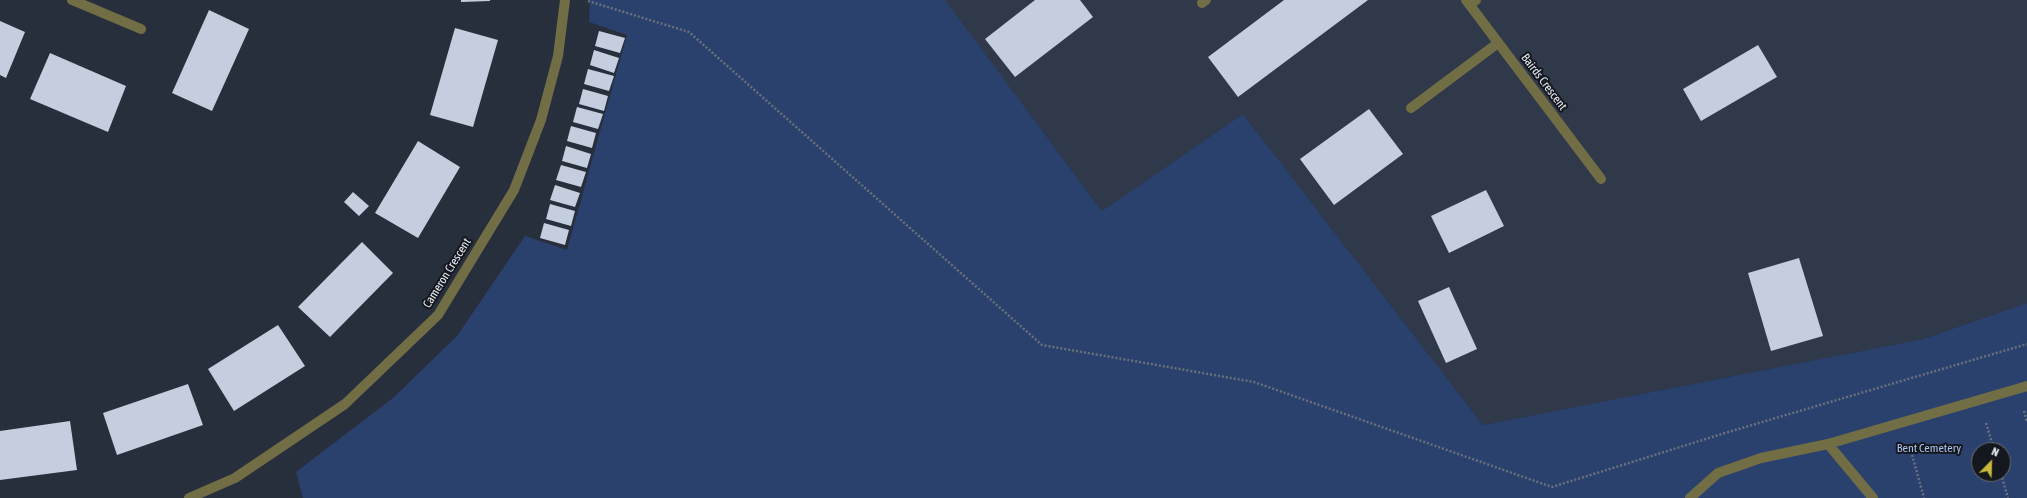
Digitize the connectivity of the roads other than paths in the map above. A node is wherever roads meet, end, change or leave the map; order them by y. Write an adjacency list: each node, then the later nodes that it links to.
1 (72, 0): 4 (street)
2 (565, 0): 10 (street, Cameron Crescent)
3 (1470, 2): 5 (street, Bairds Crescent)
4 (140, 29)
5 (1498, 43): 6 (street); 7 (street, Bairds Crescent)
6 (1411, 108)
7 (1601, 179)
8 (2027, 386): 9 (street)
9 (1828, 444): 11 (street); 12 (street)
10 (189, 498)
11 (1690, 498)
12 (1873, 498)

